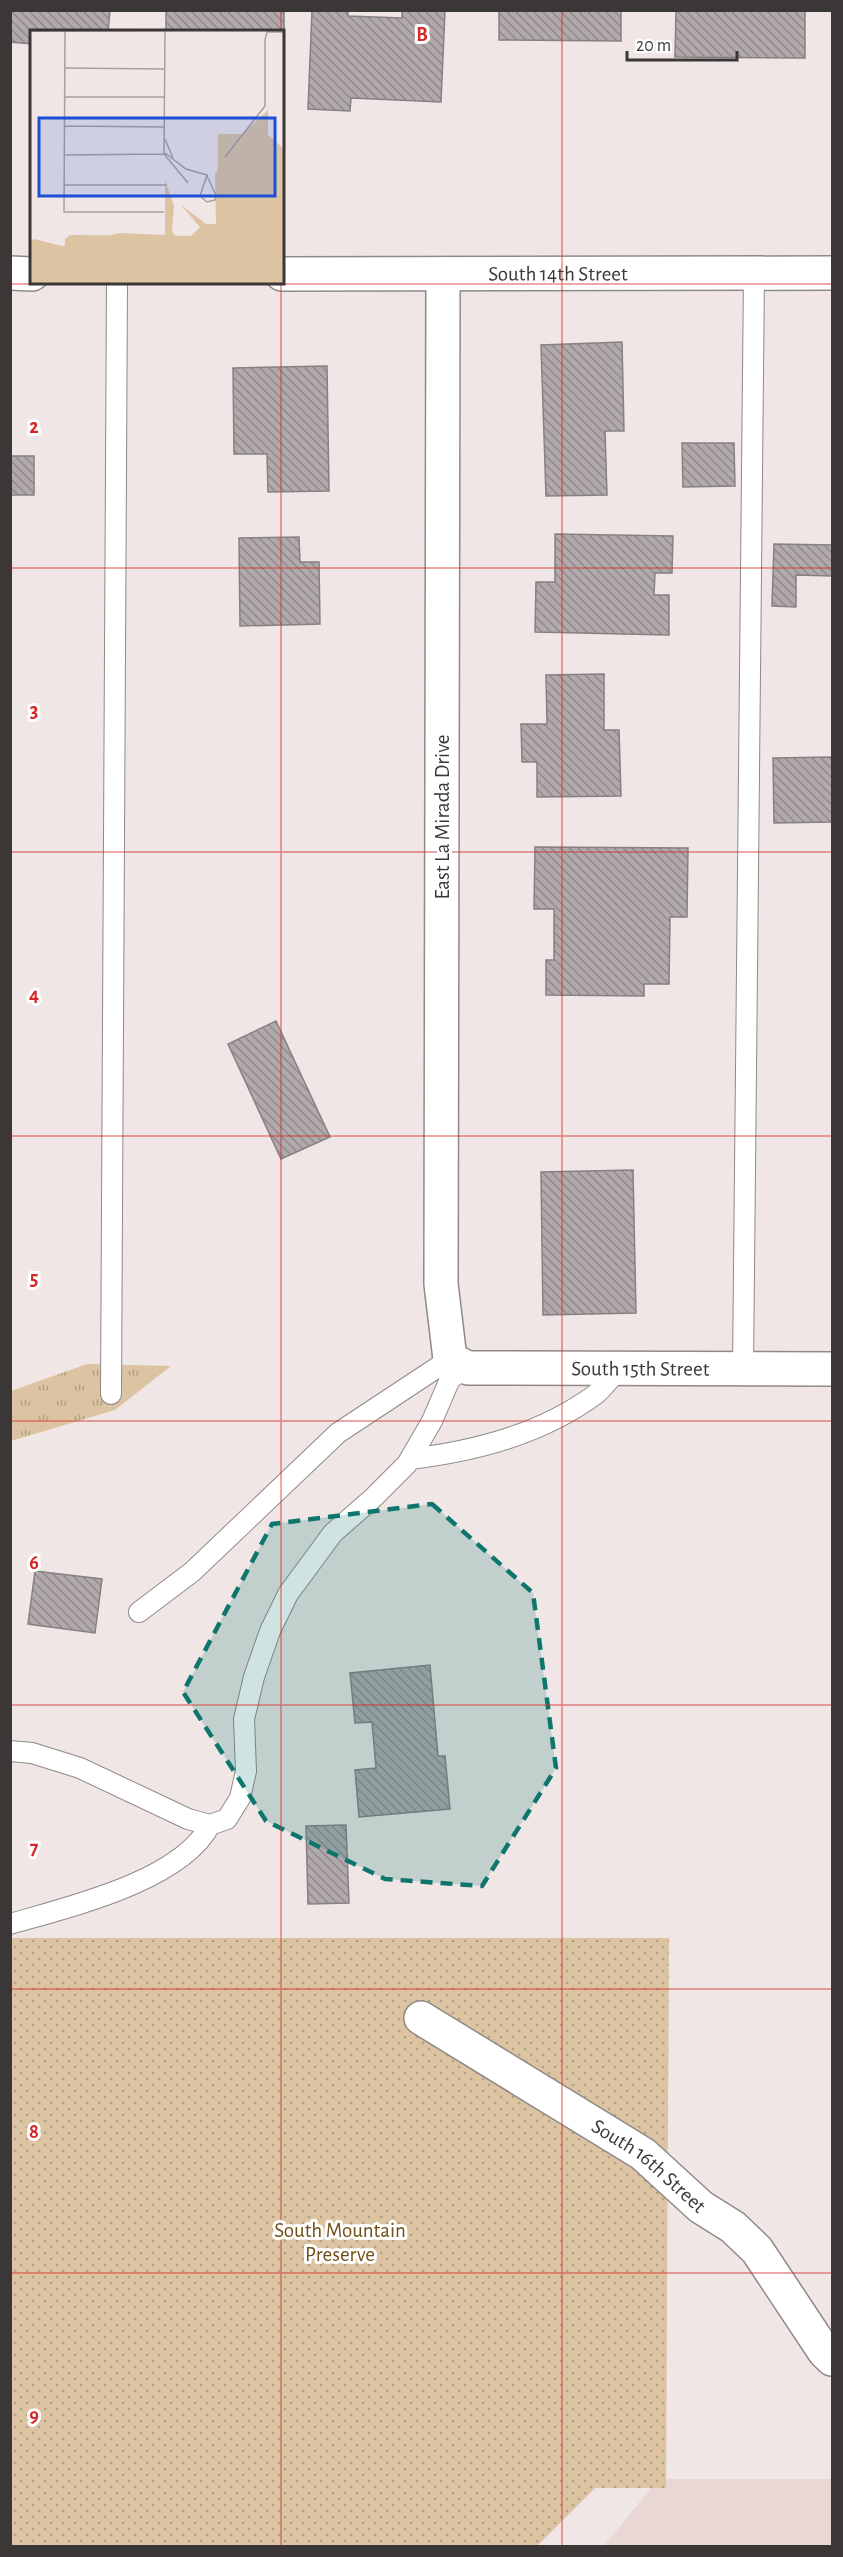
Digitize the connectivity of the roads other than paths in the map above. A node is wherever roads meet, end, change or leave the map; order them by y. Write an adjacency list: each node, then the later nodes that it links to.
1 (10, 273): 3 (street)
2 (832, 273): 6 (street, South 14th Street)
3 (30, 274)
4 (284, 274): 5 (street, South 14th Street)
5 (443, 274): 6 (street, South 14th Street); 8 (street, East La Mirada Drive)
6 (754, 274): 9 (lane)
7 (117, 284): 12 (lane)
8 (458, 1363): 11 (street, South 15th Street); 13 (lane); 14 (lane)
9 (742, 1369): 10 (street, South 15th Street); 11 (street, South 15th Street)
10 (832, 1369)
11 (618, 1370): 13 (lane)
12 (111, 1394)
13 (410, 1459): 16 (lane)
14 (139, 1612)
15 (10, 1751): 16 (lane)
16 (210, 1825): 17 (lane)
17 (10, 1924)
18 (421, 2018): 19 (street, South 16th Street)
19 (832, 2359)

